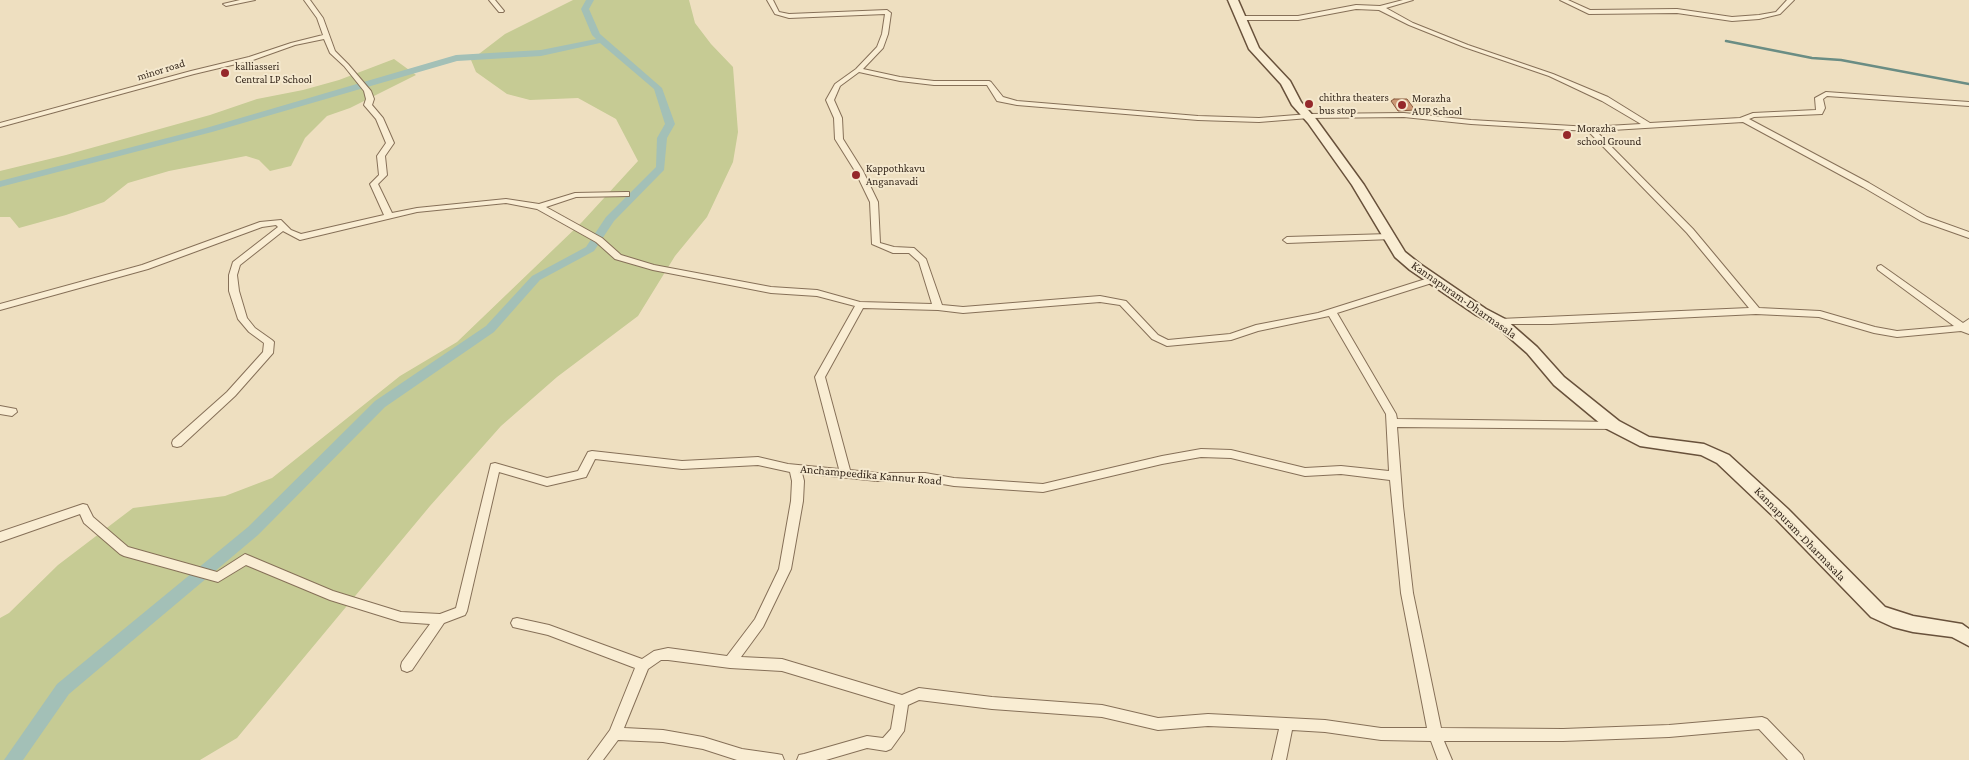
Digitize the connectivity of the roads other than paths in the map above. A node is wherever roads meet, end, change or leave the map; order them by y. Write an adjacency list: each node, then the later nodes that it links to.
1 (252, 0): 9 (street)
2 (308, 0): 13 (street)
3 (492, 0): 11 (street)
4 (770, 0): 14 (street)
5 (1233, 0): 12 (main road, Kannapuram-Dharmasala)
6 (1410, 0): 10 (street)
7 (1564, 0): 8 (street)
8 (1791, 0)
9 (226, 4)
10 (1380, 8): 12 (street); 18 (street)
11 (501, 11)
12 (1241, 18): 16 (main road, Kannapuram-Dharmasala)
13 (328, 36): 19 (street, minor road); 23 (street)
14 (858, 70): 16 (street); 32 (street)
15 (1969, 104): 17 (street)
16 (1309, 116): 20 (street); 26 (main road, Kannapuram-Dharmasala)
17 (1746, 120): 18 (street); 25 (street)
18 (1648, 124): 20 (street)
19 (0, 125)
20 (1590, 129): 34 (street)
21 (626, 194): 22 (street)
22 (539, 207): 23 (street); 30 (street)
23 (389, 216): 24 (street)
24 (283, 227): 31 (street); 41 (street)
25 (1969, 234)
26 (1389, 237): 27 (street); 29 (main road, Kannapuram-Dharmasala)
27 (1287, 240)
28 (1881, 268): 36 (street)
29 (1432, 280): 33 (street); 35 (main road, Kannapuram-Dharmasala)
30 (860, 305): 32 (street); 43 (street)
31 (0, 307)
32 (938, 307): 33 (street)
33 (1331, 311): 39 (street)
34 (1756, 311): 35 (street); 36 (street)
35 (1500, 322): 40 (main road, Kannapuram-Dharmasala)
36 (1967, 328)
37 (0, 410): 38 (street)
38 (12, 412)
39 (1391, 423): 40 (street); 44 (street)
40 (1613, 425): 48 (main road, Kannapuram-Dharmasala)
41 (177, 442)
42 (795, 469): 43 (street, Anchampeedika Kannur Road); 46 (street, Anchampeedika Kannur Road); 49 (street)
43 (845, 473): 44 (street, Anchampeedika Kannur Road)
44 (1395, 476): 55 (street)
45 (0, 537): 46 (street, Anchampeedika Kannur Road)
46 (440, 619): 51 (street)
47 (517, 623): 50 (street)
48 (1969, 638)
49 (730, 662): 50 (street); 52 (street)
50 (643, 665): 54 (street)
51 (407, 666)
52 (902, 701): 53 (street); 58 (street)
53 (1287, 724): 55 (street); 59 (street)
54 (615, 734): 56 (street); 57 (street)
55 (1435, 734): 60 (street); 61 (street)
56 (595, 760)
57 (777, 760)
58 (804, 760)
59 (1279, 760)
60 (1445, 760)
61 (1797, 760)

